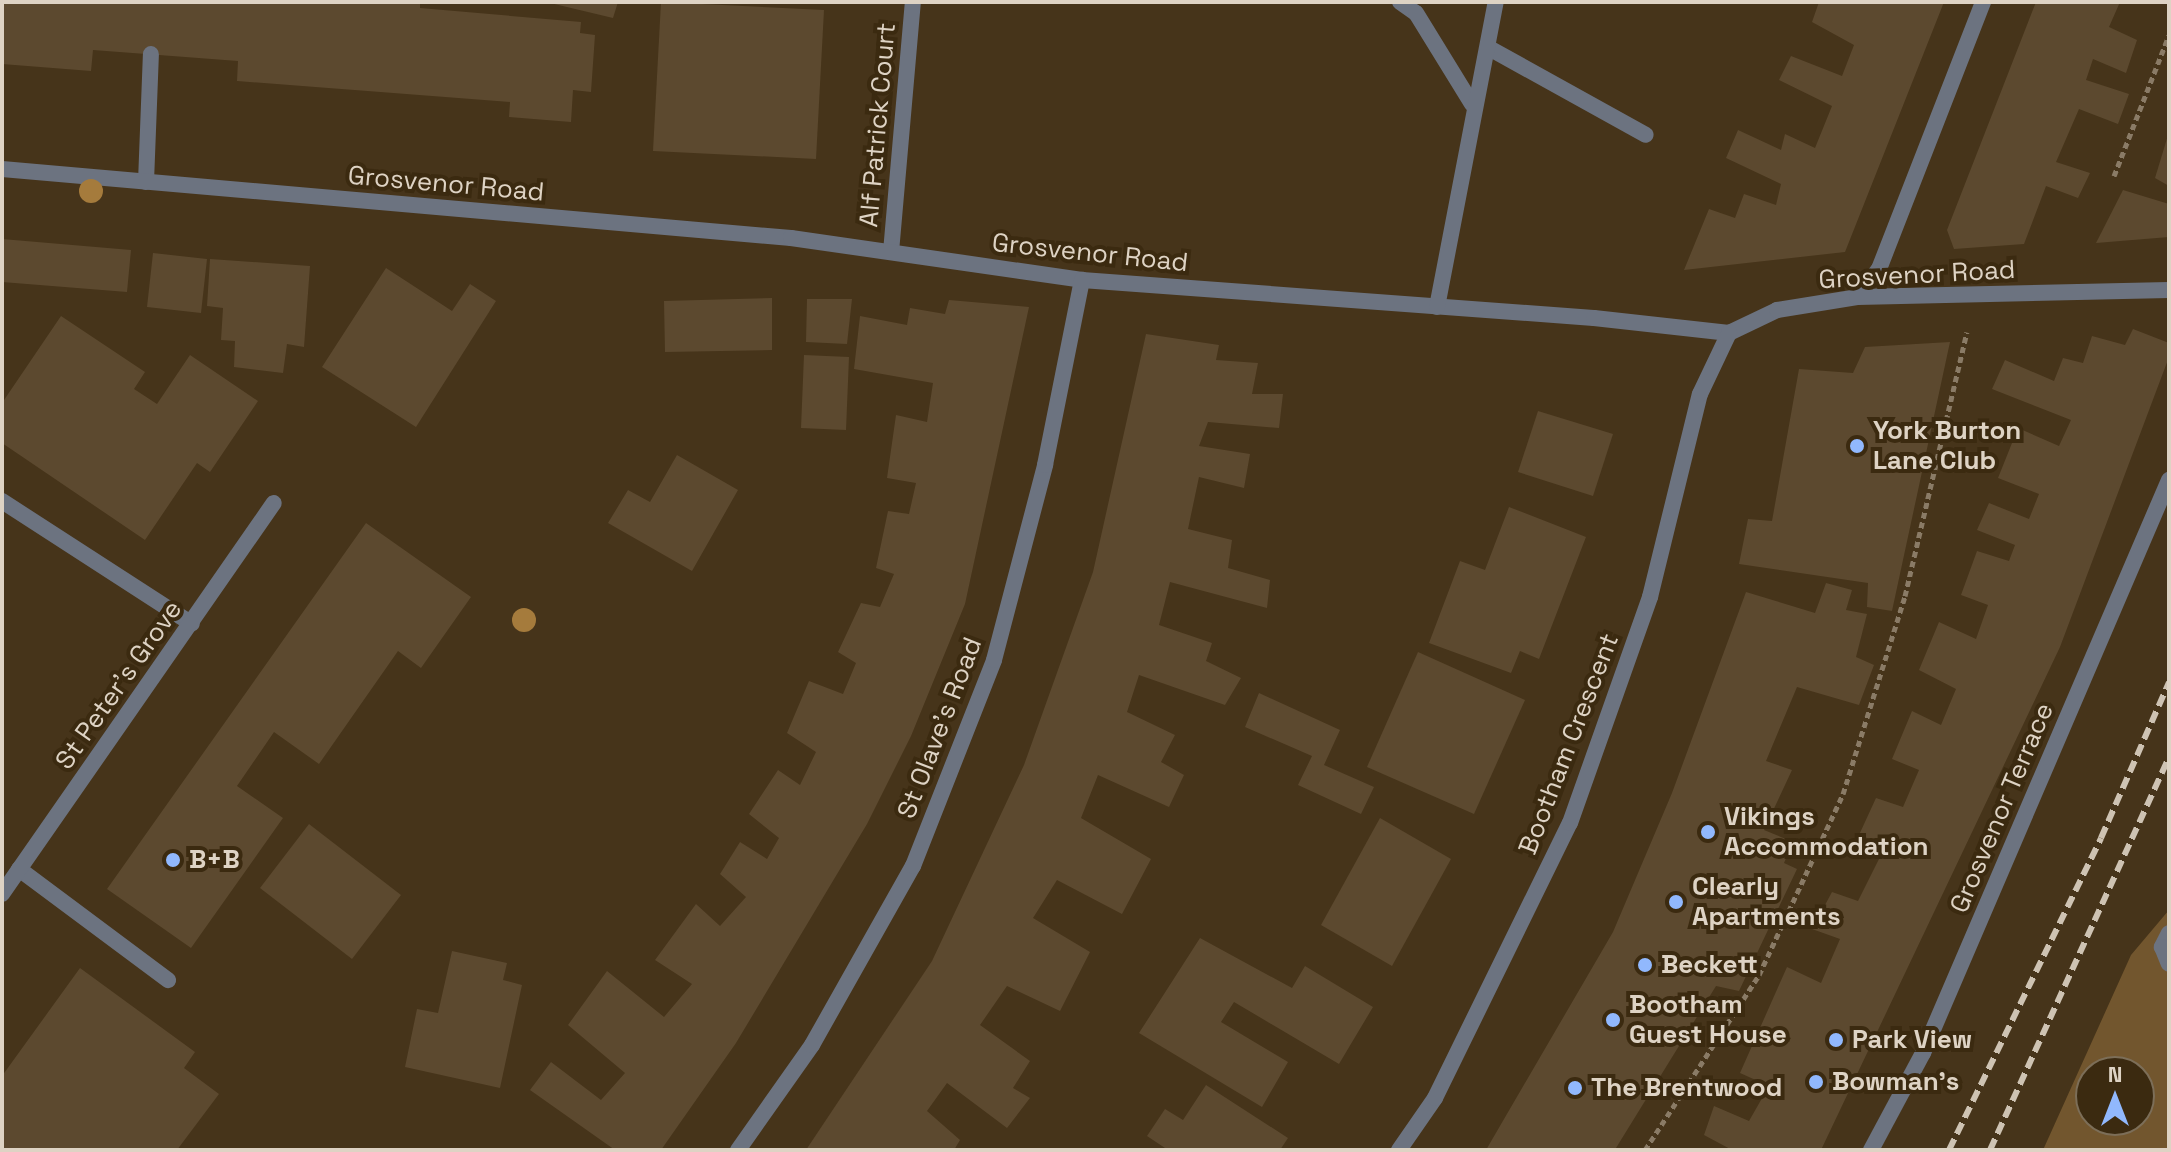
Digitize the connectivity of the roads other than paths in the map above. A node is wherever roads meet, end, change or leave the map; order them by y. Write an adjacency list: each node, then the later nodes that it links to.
1 (913, 2): 11 (street, Alf Patrick Court)
2 (1400, 2): 7 (street)
3 (1496, 2): 5 (street)
4 (1983, 2): 14 (street)
5 (1489, 48): 7 (street); 8 (street)
6 (151, 54): 10 (street)
7 (1472, 104): 15 (street)
8 (1646, 135)
9 (2, 169): 10 (street, Grosvenor Road)
10 (146, 182): 11 (street, Grosvenor Road)
11 (891, 252): 12 (street, Grosvenor Road)
12 (1082, 280): 15 (street, Grosvenor Road); 26 (street, St Olave's Road)
13 (2169, 290): 14 (street, Grosvenor Road)
14 (1857, 297): 16 (street, Grosvenor Road)
15 (1437, 307): 16 (street, Grosvenor Road)
16 (1729, 333): 27 (street, Bootham Crescent)
17 (2169, 480): 28 (street, Grosvenor Terrace)
18 (2, 501): 20 (street)
19 (274, 503): 20 (street, St Peter's Grove)
20 (192, 624): 21 (street, St Peter's Grove)
21 (19, 869): 22 (street, St Peter's Grove); 25 (street)
22 (2, 894)
23 (2169, 933): 24 (street)
24 (2169, 964)
25 (168, 980)
26 (738, 1150)
27 (1399, 1150)
28 (1871, 1150)

